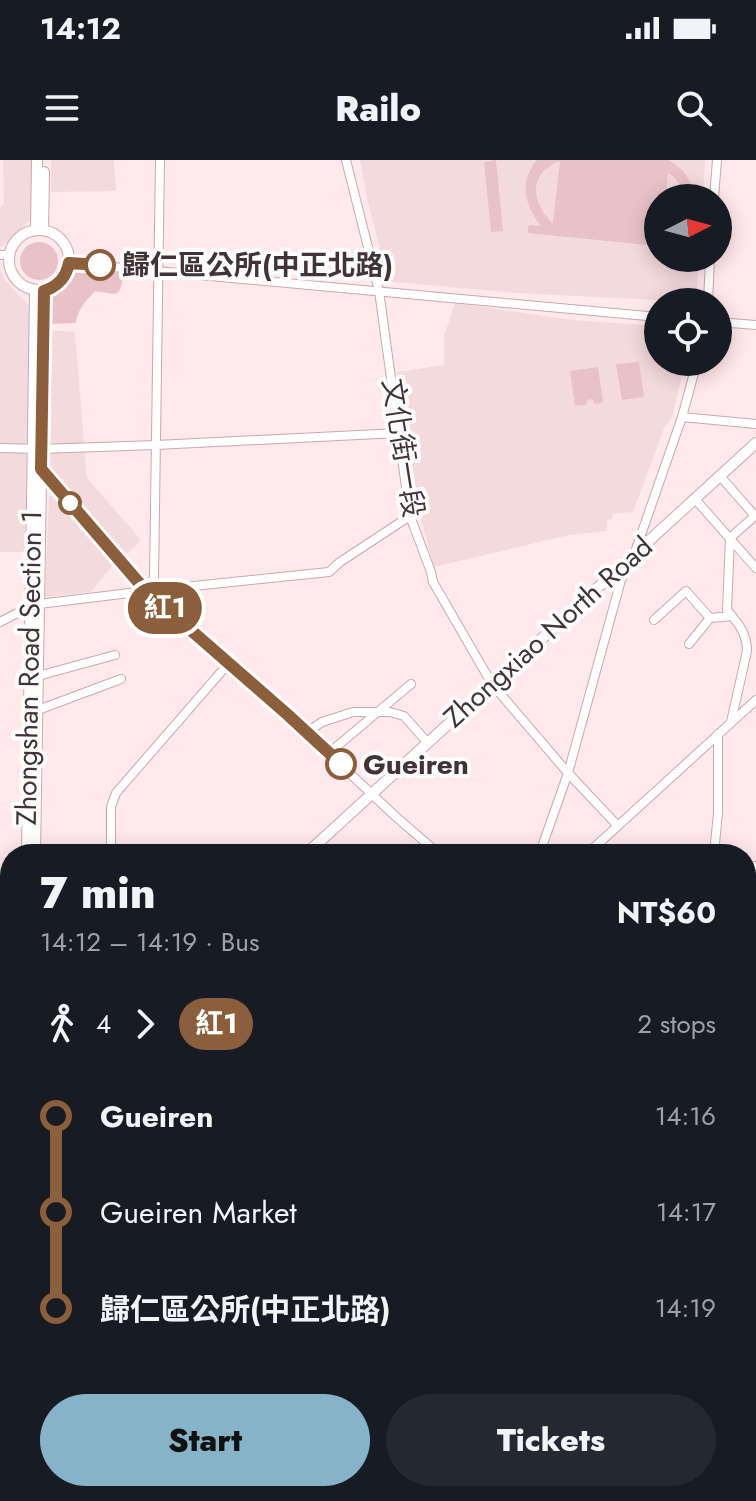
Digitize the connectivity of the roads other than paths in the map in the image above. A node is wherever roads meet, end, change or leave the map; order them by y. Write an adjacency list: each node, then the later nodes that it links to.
1 (37, 160): 7 (main road)
2 (44, 160): 7 (main road)
3 (160, 160): 10 (street)
4 (346, 160): 12 (street, 文化街一段)
5 (717, 160): 6 (street)
6 (715, 184)
7 (40, 230): 8 (main road); 9 (main road)
8 (4, 255): 11 (main road)
9 (69, 263): 10 (street); 11 (main road)
10 (158, 271): 12 (street); 21 (street)
11 (39, 290): 23 (main road, Zhongshan Road Section 1)
12 (379, 291): 13 (street); 19 (street, 文化街一段)
13 (644, 316)
14 (732, 323): 15 (street)
15 (756, 325)
16 (693, 376): 17 (street)
17 (682, 417): 18 (street); 30 (street)
18 (756, 424)
19 (398, 433): 21 (street); 27 (street, 文化街一段)
20 (756, 443): 25 (main road, Zhongxiao North Road)
21 (156, 445): 23 (street); 32 (street)
22 (0, 448): 23 (street)
23 (35, 452): 24 (main road, Zhongshan Road Section 1); 33 (main road, Zhongshan Road Section 1)
24 (41, 469): 32 (street); 33 (main road, Zhongshan Road Section 1)
25 (720, 476): 26 (main road, Zhongxiao North Road); 28 (street)
26 (695, 499): 29 (street); 30 (main road, Zhongxiao North Road)
27 (410, 516): 32 (street); 44 (street, 文化街一段)
28 (756, 516): 29 (street)
29 (730, 538): 31 (street); 34 (street)
30 (634, 555): 44 (main road, Zhongxiao North Road); 53 (street)
31 (756, 568)
32 (146, 591): 33 (street); 40 (street)
33 (35, 605): 37 (street); 41 (main road, Zhongshan Road Section 1); 56 (main road, Zhongshan Road Section 1)
34 (732, 616): 35 (street); 48 (street)
35 (710, 618): 36 (street); 38 (street)
36 (654, 620)
37 (0, 622)
38 (689, 644)
39 (115, 655): 41 (street)
40 (228, 664): 49 (street); 58 (street)
41 (38, 676): 46 (main road, Zhongshan Road Section 1)
42 (121, 679): 46 (street)
43 (411, 684): 47 (street)
44 (492, 684): 51 (main road, Zhongxiao North Road); 53 (street, 文化街一段)
45 (756, 700): 48 (street)
46 (38, 710): 57 (main road, Zhongshan Road Section 1)
47 (378, 711): 49 (street); 51 (street); 52 (street)
48 (731, 723): 50 (street)
49 (307, 732): 52 (street)
50 (718, 734): 55 (street); 63 (street)
51 (427, 742): 54 (main road, Zhongxiao North Road)
52 (329, 753): 54 (street)
53 (568, 773): 55 (street, 文化街一段); 61 (street)
54 (372, 793): 59 (main road, Zhongxiao North Road); 60 (street)
55 (618, 826): 62 (street)
56 (27, 844)
57 (35, 844)
58 (111, 844)
59 (317, 844)
60 (428, 844)
61 (543, 844)
62 (598, 844)
63 (715, 844)

